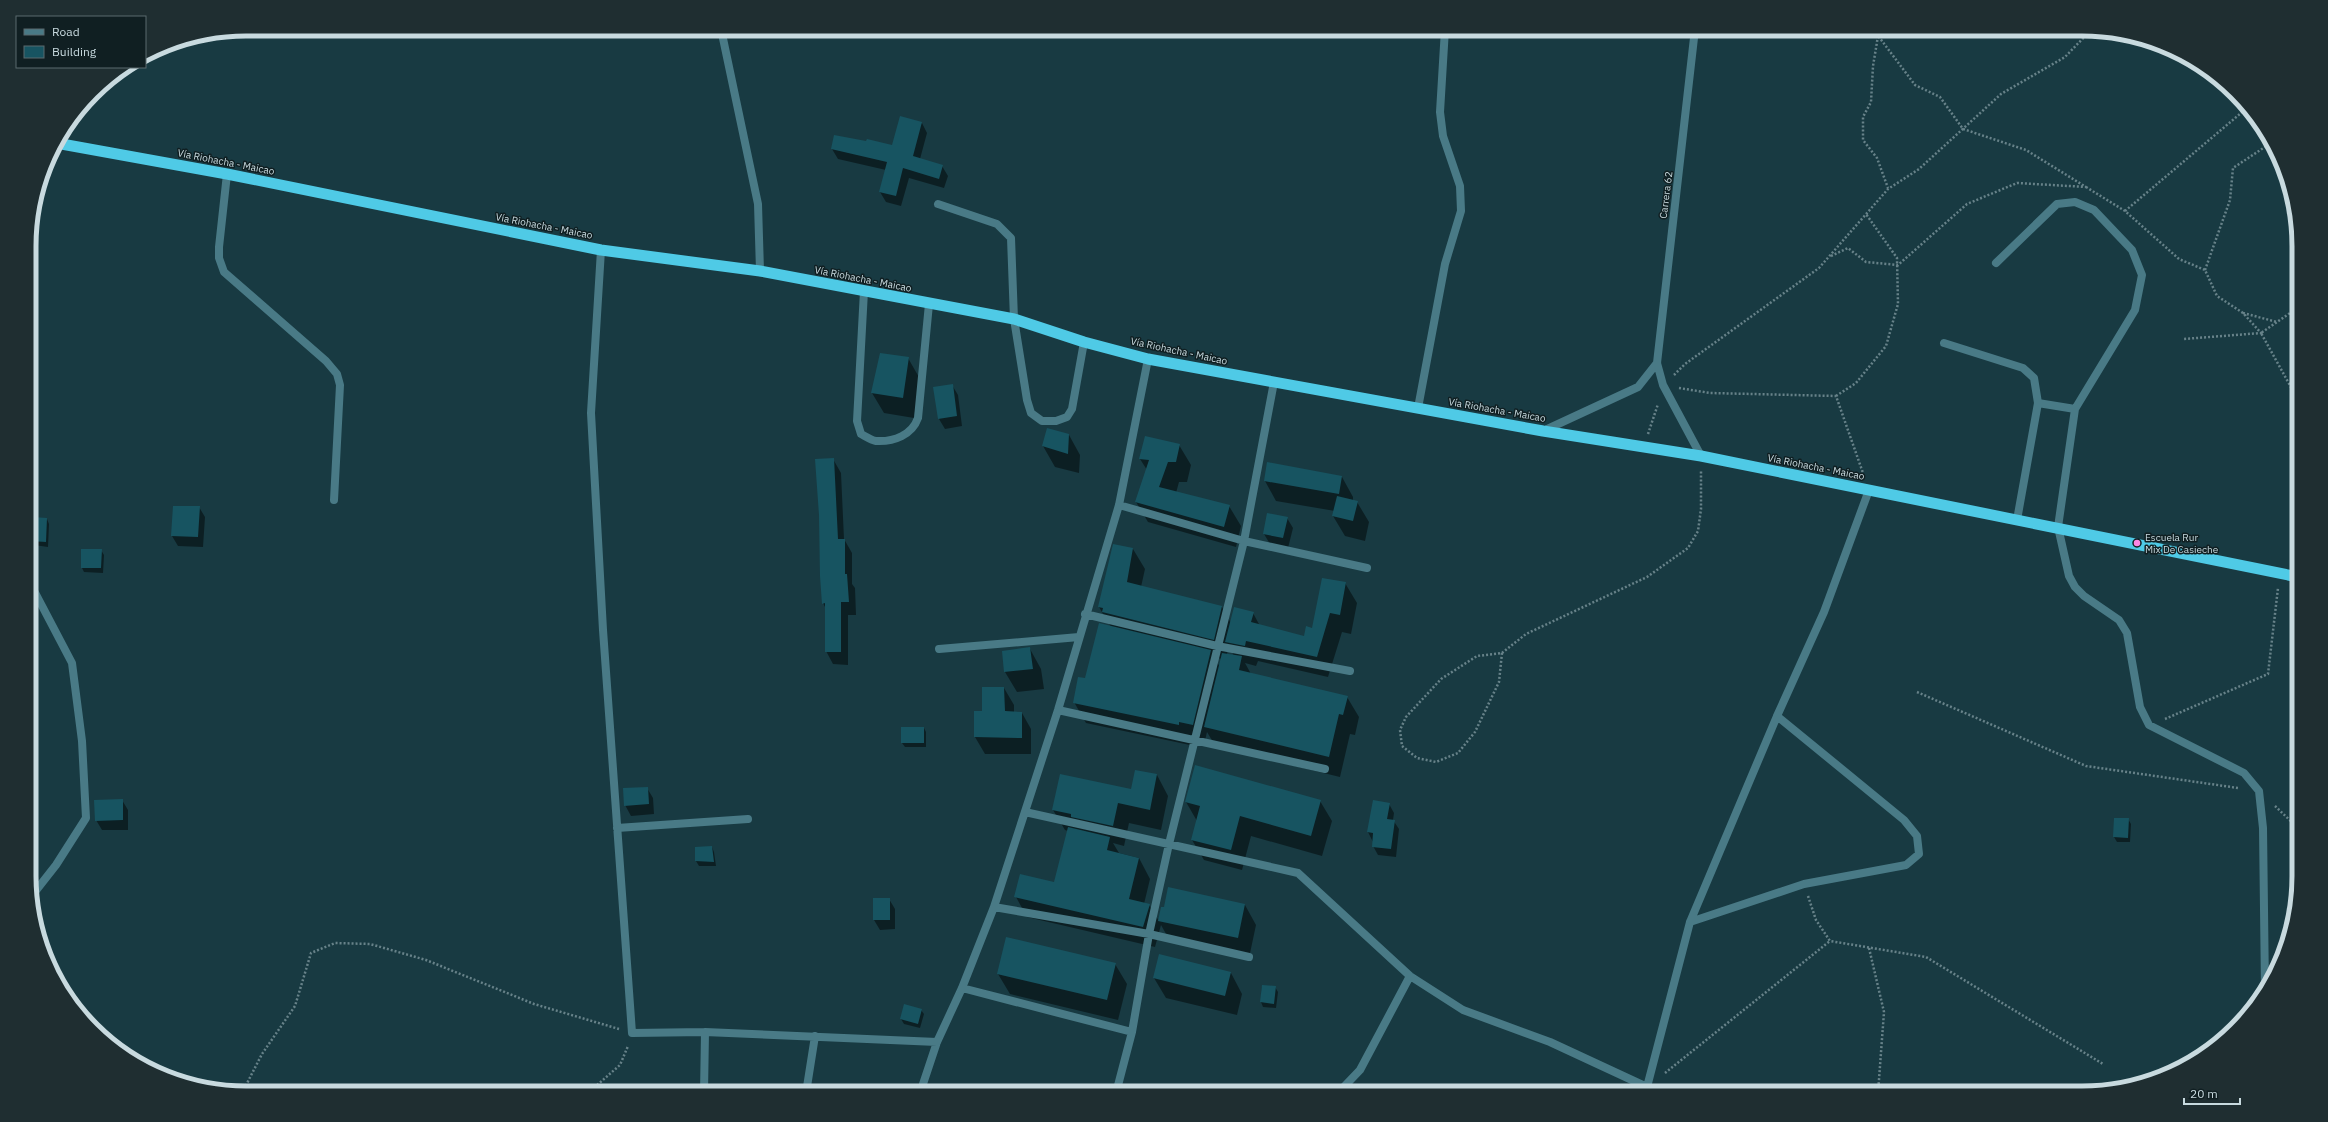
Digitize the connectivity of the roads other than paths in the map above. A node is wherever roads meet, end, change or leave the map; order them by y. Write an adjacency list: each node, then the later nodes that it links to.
1 (722, 36): 9 (street)
2 (1445, 36): 19 (street)
3 (1694, 36): 16 (street, Carrera 62)
4 (62, 145): 5 (highway, Vía Riohacha - Maicao)
5 (227, 174): 7 (highway, Vía Riohacha - Maicao); 24 (street)
6 (938, 204): 12 (street)
7 (601, 250): 9 (highway, Vía Riohacha - Maicao); 43 (street)
8 (1996, 263): 20 (street)
9 (760, 271): 10 (highway, Vía Riohacha - Maicao)
10 (864, 291): 11 (highway, Vía Riohacha - Maicao); 11 (street)
11 (929, 304): 12 (highway, Vía Riohacha - Maicao)
12 (1014, 319): 13 (highway, Vía Riohacha - Maicao); 13 (street)
13 (1084, 342): 15 (highway, Vía Riohacha - Maicao)
14 (1944, 343): 18 (street)
15 (1148, 359): 17 (highway, Vía Riohacha - Maicao); 25 (street)
16 (1657, 363): 21 (street); 22 (street, Carrera 62)
17 (1274, 382): 19 (highway, Vía Riohacha - Maicao); 28 (street)
18 (2038, 403): 20 (street); 26 (street)
19 (1418, 408): 21 (highway, Vía Riohacha - Maicao)
20 (2075, 410): 27 (street)
21 (1543, 431): 22 (highway, Vía Riohacha - Maicao)
22 (1701, 456): 23 (highway, Vía Riohacha - Maicao)
23 (1868, 490): 26 (highway, Vía Riohacha - Maicao); 38 (street)
24 (334, 500)
25 (1119, 505): 28 (street); 32 (street)
26 (2017, 520): 27 (highway, Vía Riohacha - Maicao)
27 (2058, 527): 30 (highway, Vía Riohacha - Maicao); 51 (street)
28 (1244, 541): 29 (street); 34 (street)
29 (1367, 568)
30 (2292, 576)
31 (36, 595): 45 (street)
32 (1085, 614): 33 (street); 34 (street)
33 (1079, 637): 35 (street); 37 (street)
34 (1217, 646): 36 (street); 39 (street)
35 (939, 649)
36 (1350, 671)
37 (1058, 710): 39 (street); 41 (street)
38 (1777, 716): 47 (street); 47 (street)
39 (1196, 739): 40 (street); 44 (street)
40 (1325, 769)
41 (1025, 812): 44 (street); 46 (street)
42 (748, 819): 43 (street)
43 (617, 828): 53 (street)
44 (1169, 844): 48 (street); 50 (street)
45 (36, 890)
46 (994, 907): 48 (street); 52 (street)
47 (1690, 922): 63 (street)
48 (1149, 934): 49 (street); 54 (street)
49 (1249, 957)
50 (1410, 976): 61 (street); 62 (street)
51 (2265, 979)
52 (962, 988): 54 (street); 56 (street)
53 (705, 1032): 55 (street); 57 (street)
54 (1132, 1032): 60 (street)
55 (815, 1036): 56 (street); 58 (street)
56 (937, 1042): 59 (street)
57 (704, 1086)
58 (807, 1086)
59 (922, 1086)
60 (1118, 1086)
61 (1345, 1086)
62 (1645, 1086)
63 (1647, 1086)

